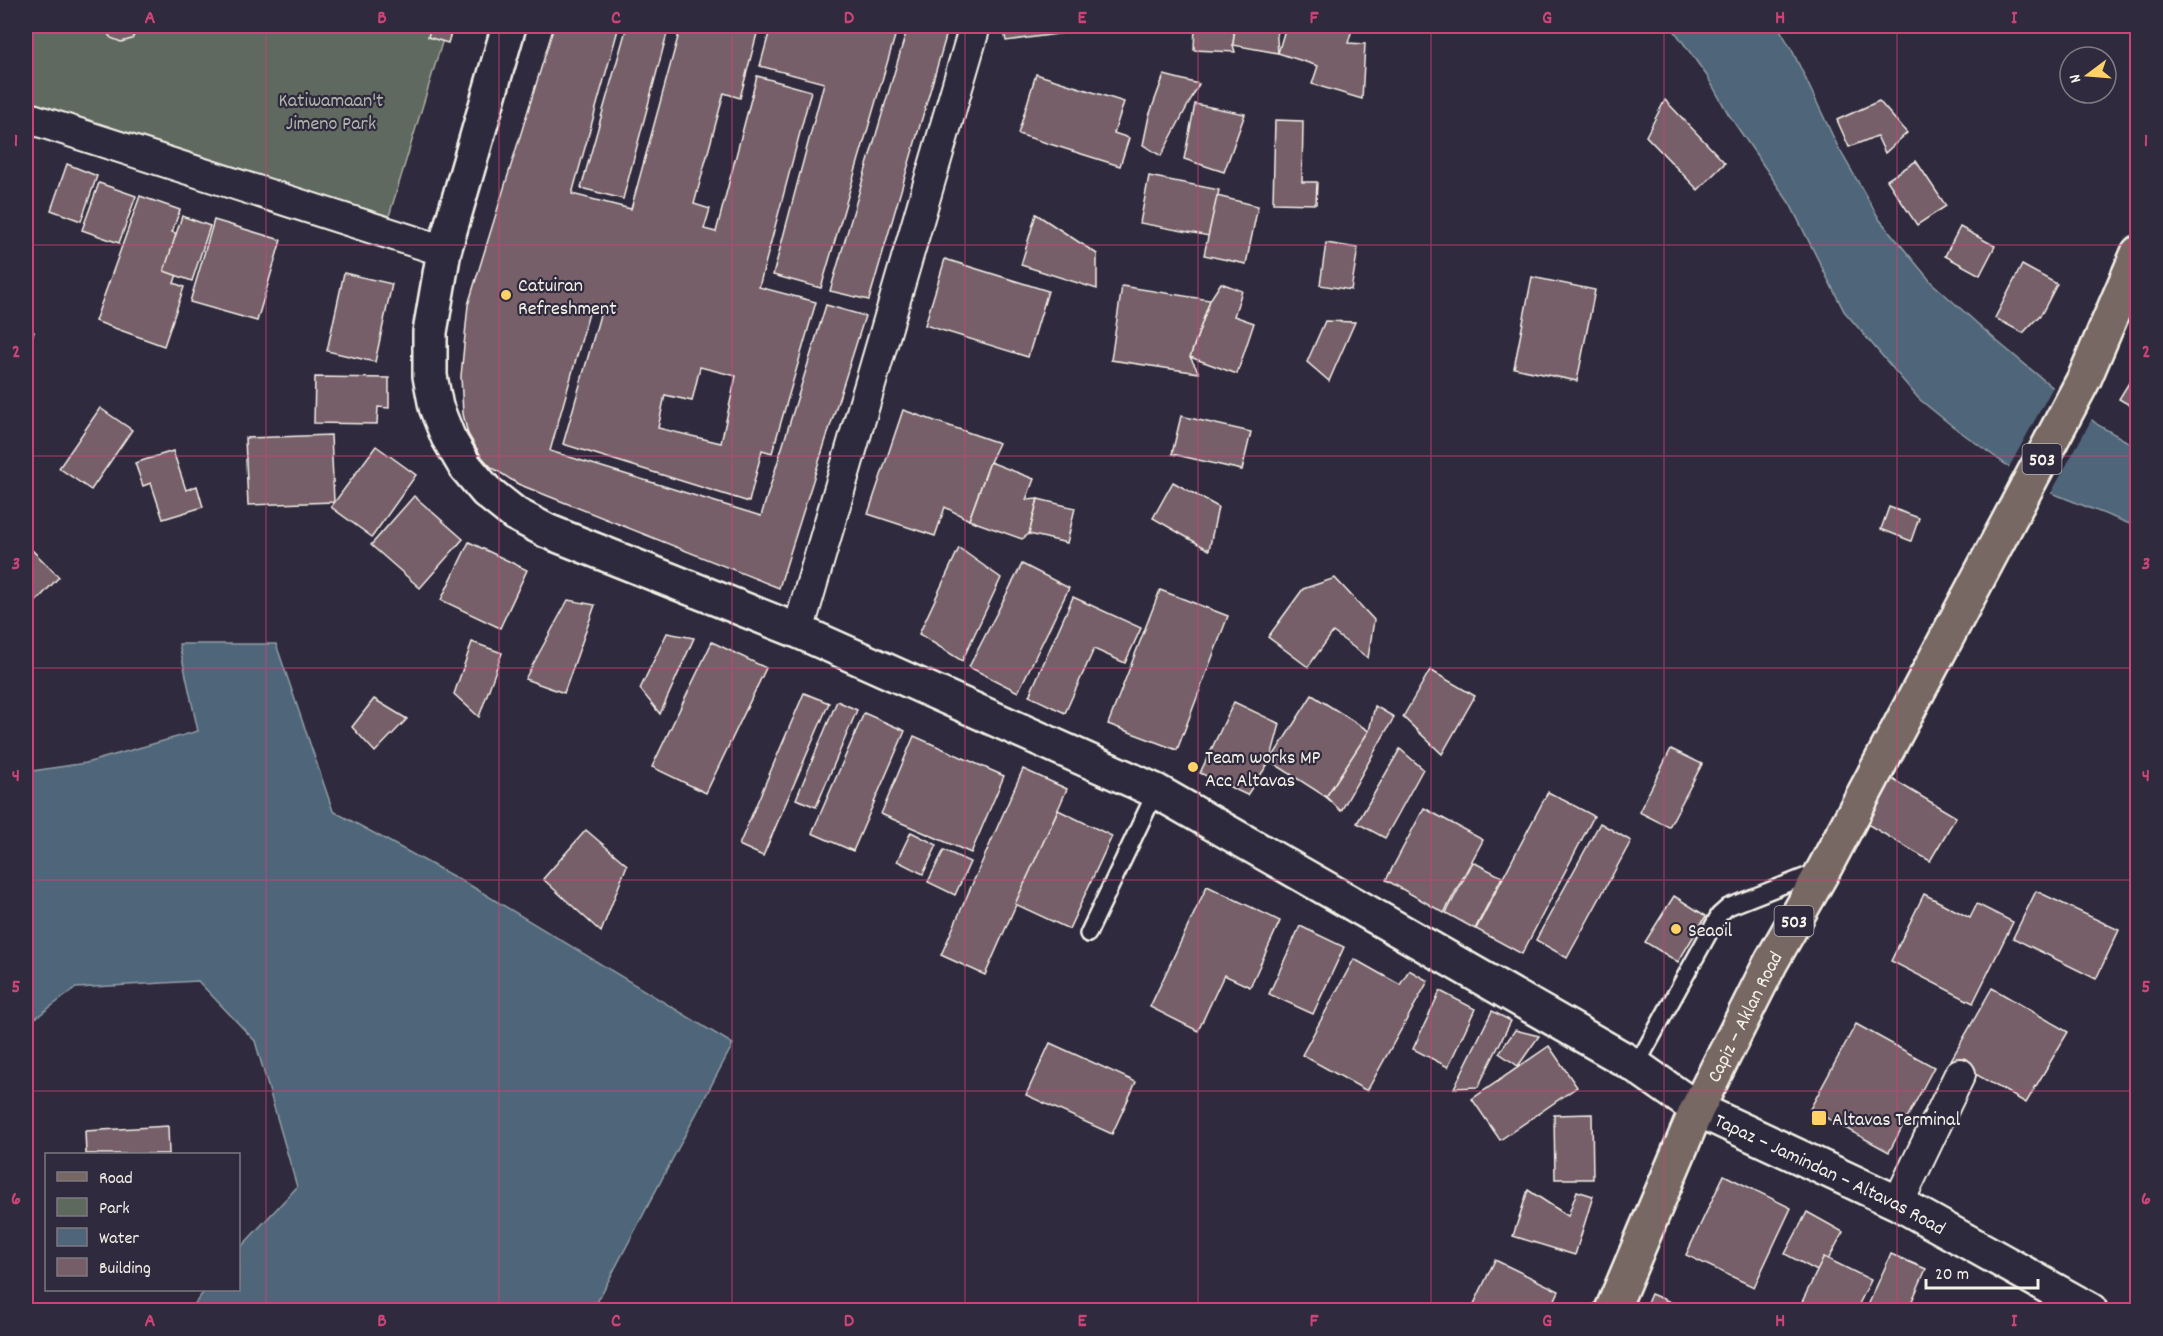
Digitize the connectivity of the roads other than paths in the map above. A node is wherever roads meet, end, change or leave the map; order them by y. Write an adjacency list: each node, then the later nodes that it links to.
1 (508, 26): 4 (main road, Tapaz – Jamindan – Altavas Road)
2 (975, 26): 6 (street)
3 (26, 117): 4 (street)
4 (444, 251): 6 (main road, Tapaz – Jamindan – Altavas Road)
5 (2138, 253): 8 (main road, Capiz – Aklan Road / 503)
6 (798, 631): 7 (main road, Tapaz – Jamindan – Altavas Road)
7 (1156, 791): 9 (lane); 10 (main road, Tapaz – Jamindan – Altavas Road)
8 (1824, 868): 10 (lane); 12 (main road, Capiz – Aklan Road / 503)
9 (1088, 934)
10 (1636, 1066): 12 (main road, Tapaz – Jamindan – Altavas Road)
11 (1960, 1074): 13 (street)
12 (1697, 1109): 13 (main road, Tapaz – Jamindan – Altavas Road); 14 (main road, Capiz – Aklan Road / 503)
13 (1898, 1203): 15 (main road, Tapaz – Jamindan – Altavas Road)
14 (1612, 1311)
15 (2090, 1311)

